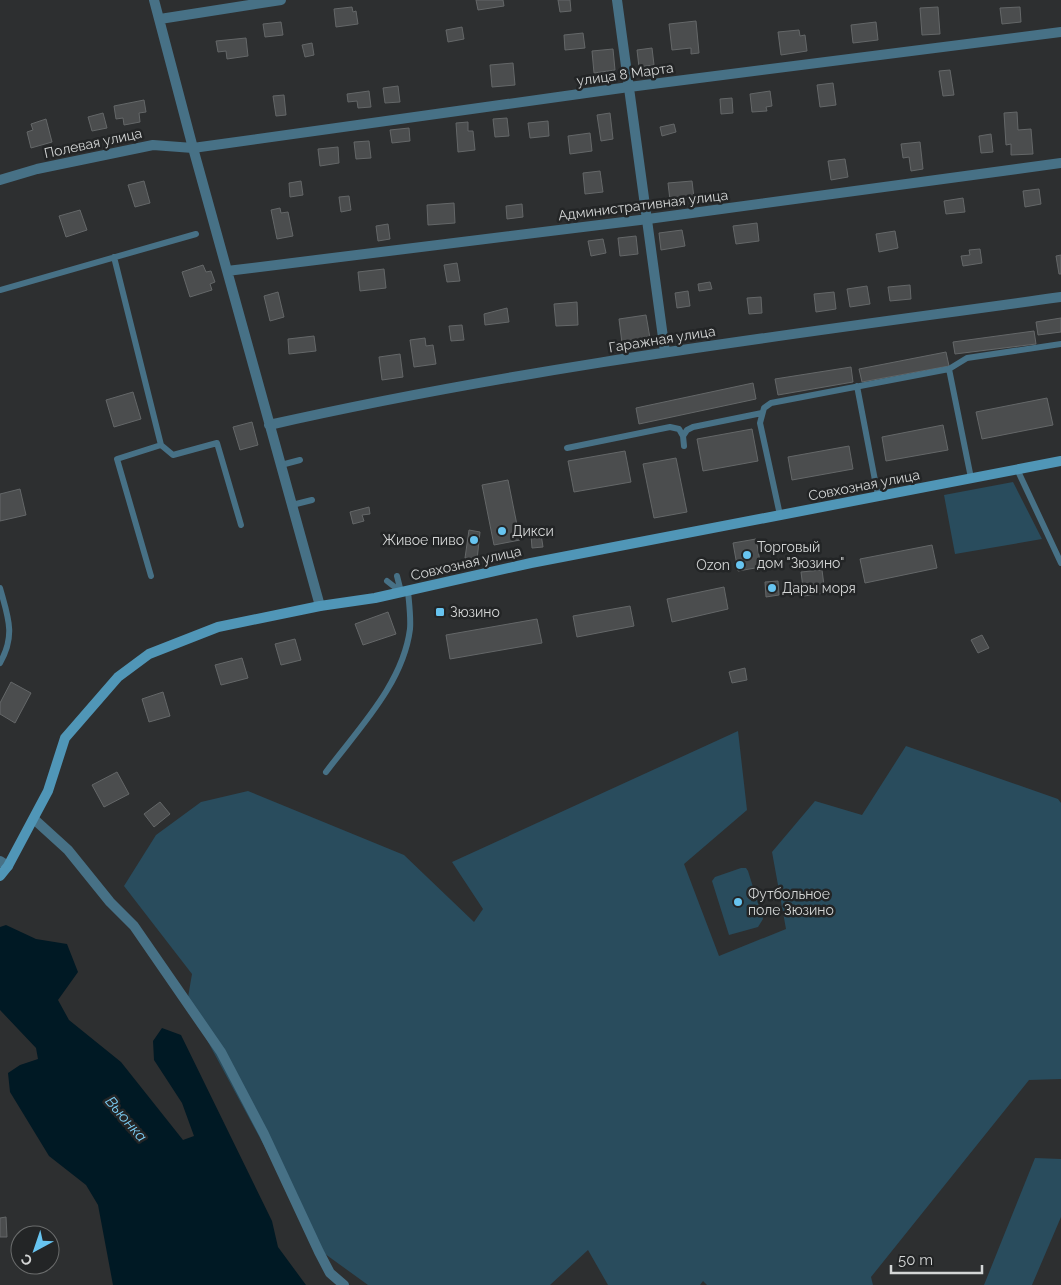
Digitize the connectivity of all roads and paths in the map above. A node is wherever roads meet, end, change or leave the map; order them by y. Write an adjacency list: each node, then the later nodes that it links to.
1 (154, 0): 4 (street)
2 (281, 0): 4 (street)
3 (617, 0): 6 (street)
4 (160, 19): 7 (street)
5 (1061, 32): 6 (street, улица 8 Марта)
6 (629, 87): 7 (street, улица 8 Марта); 10 (street)
7 (192, 148): 9 (street, Полевая улица); 13 (street)
8 (1061, 163): 10 (street, Административная улица)
9 (0, 180)
10 (648, 218): 13 (street, Административная улица); 17 (street)
11 (196, 234): 12 (lane)
12 (114, 257): 14 (lane); 23 (lane)
13 (227, 271): 21 (street)
14 (0, 290)
15 (1061, 296): 17 (street, Гаражная улица)
16 (1061, 344): 18 (lane)
17 (665, 352): 21 (street, Гаражная улица)
18 (949, 369): 19 (lane); 30 (lane)
19 (856, 386): 20 (lane); 31 (lane)
20 (762, 413): 22 (lane); 34 (lane)
21 (269, 425): 28 (street)
22 (683, 436): 24 (lane); 25 (lane)
23 (161, 445): 35 (lane); 37 (lane)
24 (684, 446)
25 (567, 448)
26 (300, 460): 28 (lane)
27 (1061, 461): 29 (street, Совхозная улица)
28 (281, 465): 33 (street)
29 (1017, 469): 30 (street, Совхозная улица); 36 (lane)
30 (971, 478): 31 (street, Совхозная улица)
31 (878, 496): 34 (street, Совхозная улица)
32 (312, 500): 33 (lane)
33 (292, 505): 42 (street)
34 (780, 515): 41 (street, Совхозная улица)
35 (241, 525)
36 (1061, 563)
37 (150, 576)
38 (398, 576): 41 (lane)
39 (387, 581): 41 (lane)
40 (0, 588): 43 (lane)
41 (405, 591): 42 (street, Совхозная улица); 44 (lane)
42 (320, 606): 45 (street, Совхозная улица)
43 (0, 663)
44 (326, 772)
45 (35, 820): 46 (street, Совхозная улица); 48 (street)
46 (4, 864): 47 (street, Совхозная улица)
47 (0, 876)
48 (344, 1285)

